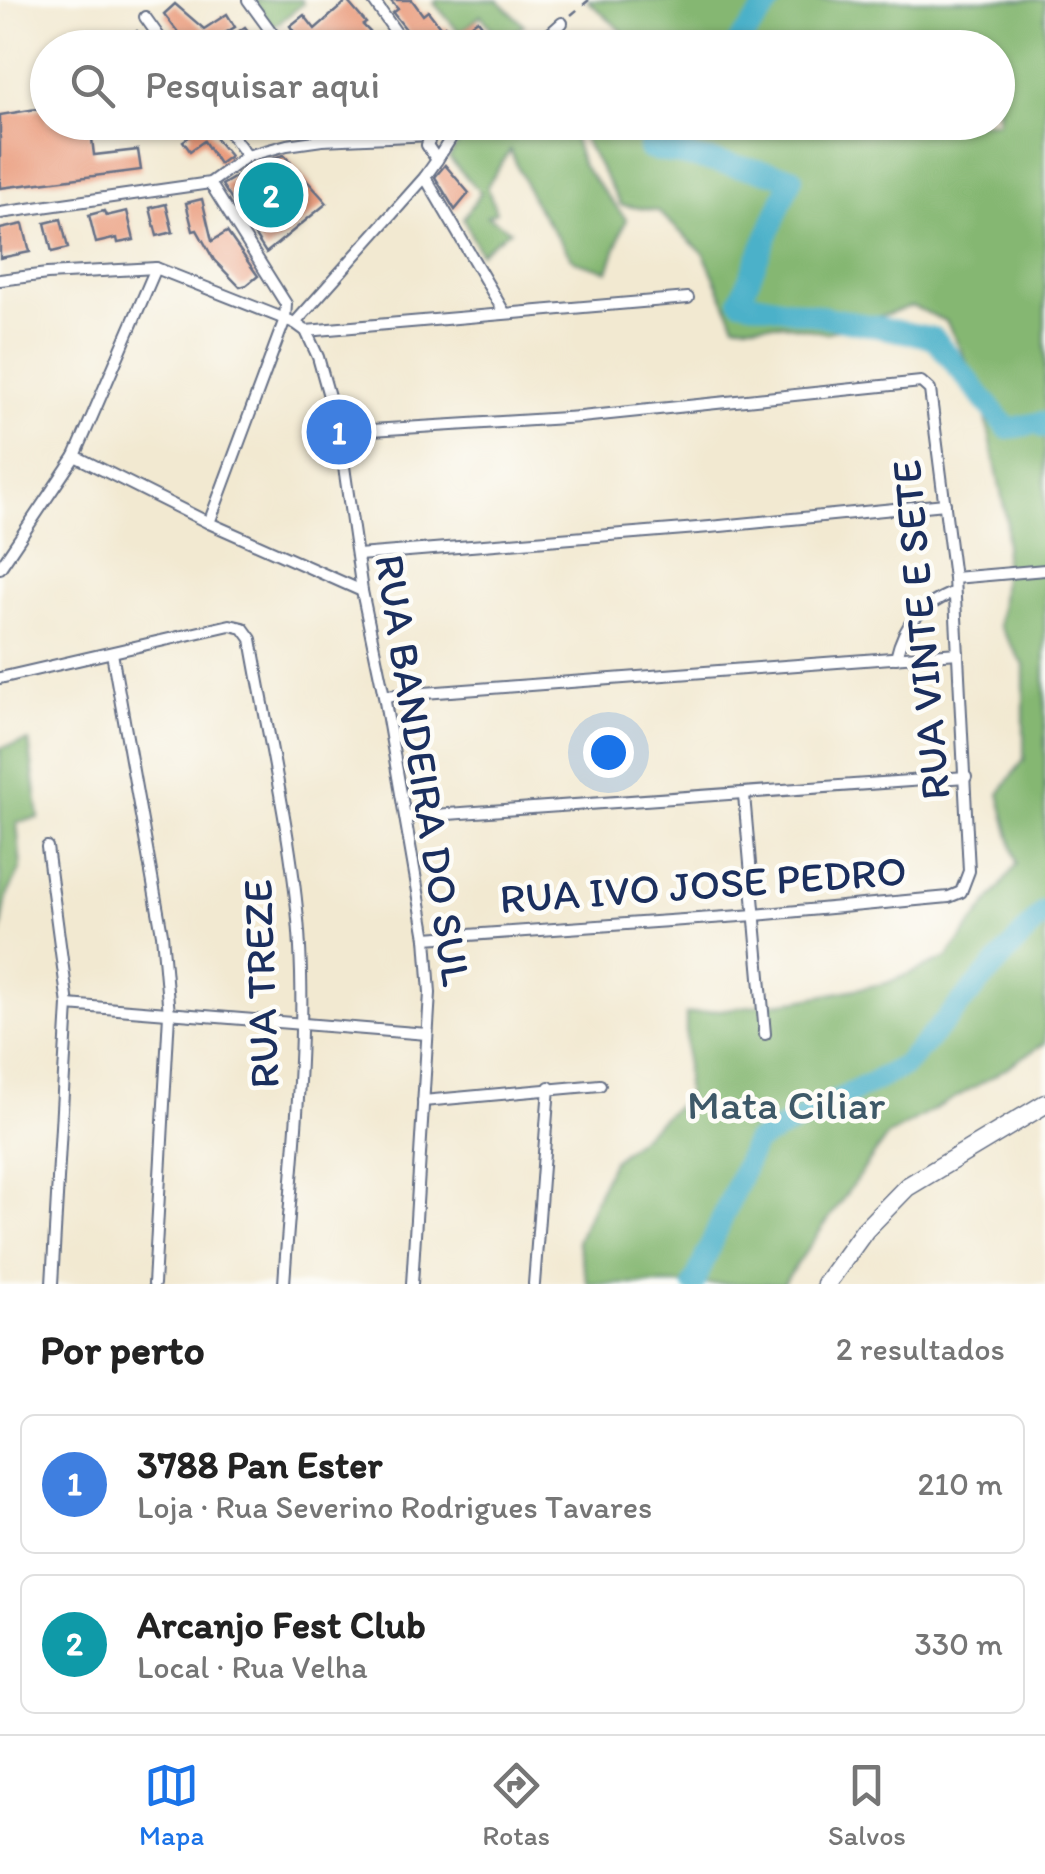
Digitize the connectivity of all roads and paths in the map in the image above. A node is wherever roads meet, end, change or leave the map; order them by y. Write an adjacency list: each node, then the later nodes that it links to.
1 (248, 0): 7 (street)
2 (373, 0): 8 (street)
3 (588, 0): 5 (path)
4 (144, 17): 6 (street)
5 (562, 23): 9 (street)
6 (154, 30)
7 (270, 30)
8 (394, 30)
9 (554, 30)
10 (235, 140): 14 (street)
11 (334, 140): 14 (street)
12 (429, 140): 15 (street)
13 (450, 140): 15 (street)
14 (247, 156): 17 (street)
15 (437, 160): 16 (street)
16 (425, 177): 22 (street); 23 (street)
17 (210, 184): 18 (street); 23 (street)
18 (0, 213)
19 (156, 268): 20 (street); 23 (street); 26 (street)
20 (0, 280)
21 (688, 298): 22 (street)
22 (504, 312): 24 (street)
23 (290, 321): 24 (street); 28 (street)
24 (306, 331): 25 (street, RUA BANDEIRA DO SUL)
25 (339, 432): 27 (street, RUA VINTE E SETE); 29 (street, RUA BANDEIRA DO SUL)
26 (75, 456): 28 (street); 30 (street)
27 (945, 504): 29 (street); 32 (street, RUA VINTE E SETE)
28 (209, 523): 33 (street)
29 (358, 555): 33 (street, RUA BANDEIRA DO SUL)
30 (0, 568)
31 (1045, 570): 32 (street)
32 (954, 578): 34 (street, RUA VINTE E SETE)
33 (362, 590): 39 (street, RUA BANDEIRA DO SUL)
34 (954, 592): 36 (street, RUA VINTE E SETE); 37 (street)
35 (112, 653): 38 (street); 48 (street); 49 (street, RUA TREZE)
36 (958, 653): 37 (street); 40 (street, RUA VINTE E SETE)
37 (896, 658): 39 (street)
38 (0, 678)
39 (384, 696): 42 (street, RUA BANDEIRA DO SUL)
40 (966, 776): 41 (street); 44 (street, RUA VINTE E SETE)
41 (744, 794): 42 (street); 45 (street)
42 (406, 817): 46 (street, RUA BANDEIRA DO SUL)
43 (46, 847): 47 (street)
44 (969, 871): 45 (street, RUA IVO JOSE PEDRO)
45 (756, 915): 46 (street, RUA IVO JOSE PEDRO); 51 (street)
46 (426, 938): 50 (street, RUA BANDEIRA DO SUL)
47 (68, 1006): 48 (street); 56 (street)
48 (170, 1014): 49 (street); 57 (street)
49 (301, 1023): 50 (street); 58 (street, RUA TREZE)
50 (428, 1034): 54 (street, RUA BANDEIRA DO SUL)
51 (765, 1034)
52 (600, 1085): 53 (street)
53 (549, 1088): 54 (street); 60 (street)
54 (423, 1101): 59 (street, RUA BANDEIRA DO SUL)
55 (1045, 1104): 61 (main road)
56 (52, 1284)
57 (154, 1284)
58 (284, 1284)
59 (412, 1284)
60 (534, 1284)
61 (826, 1284)

